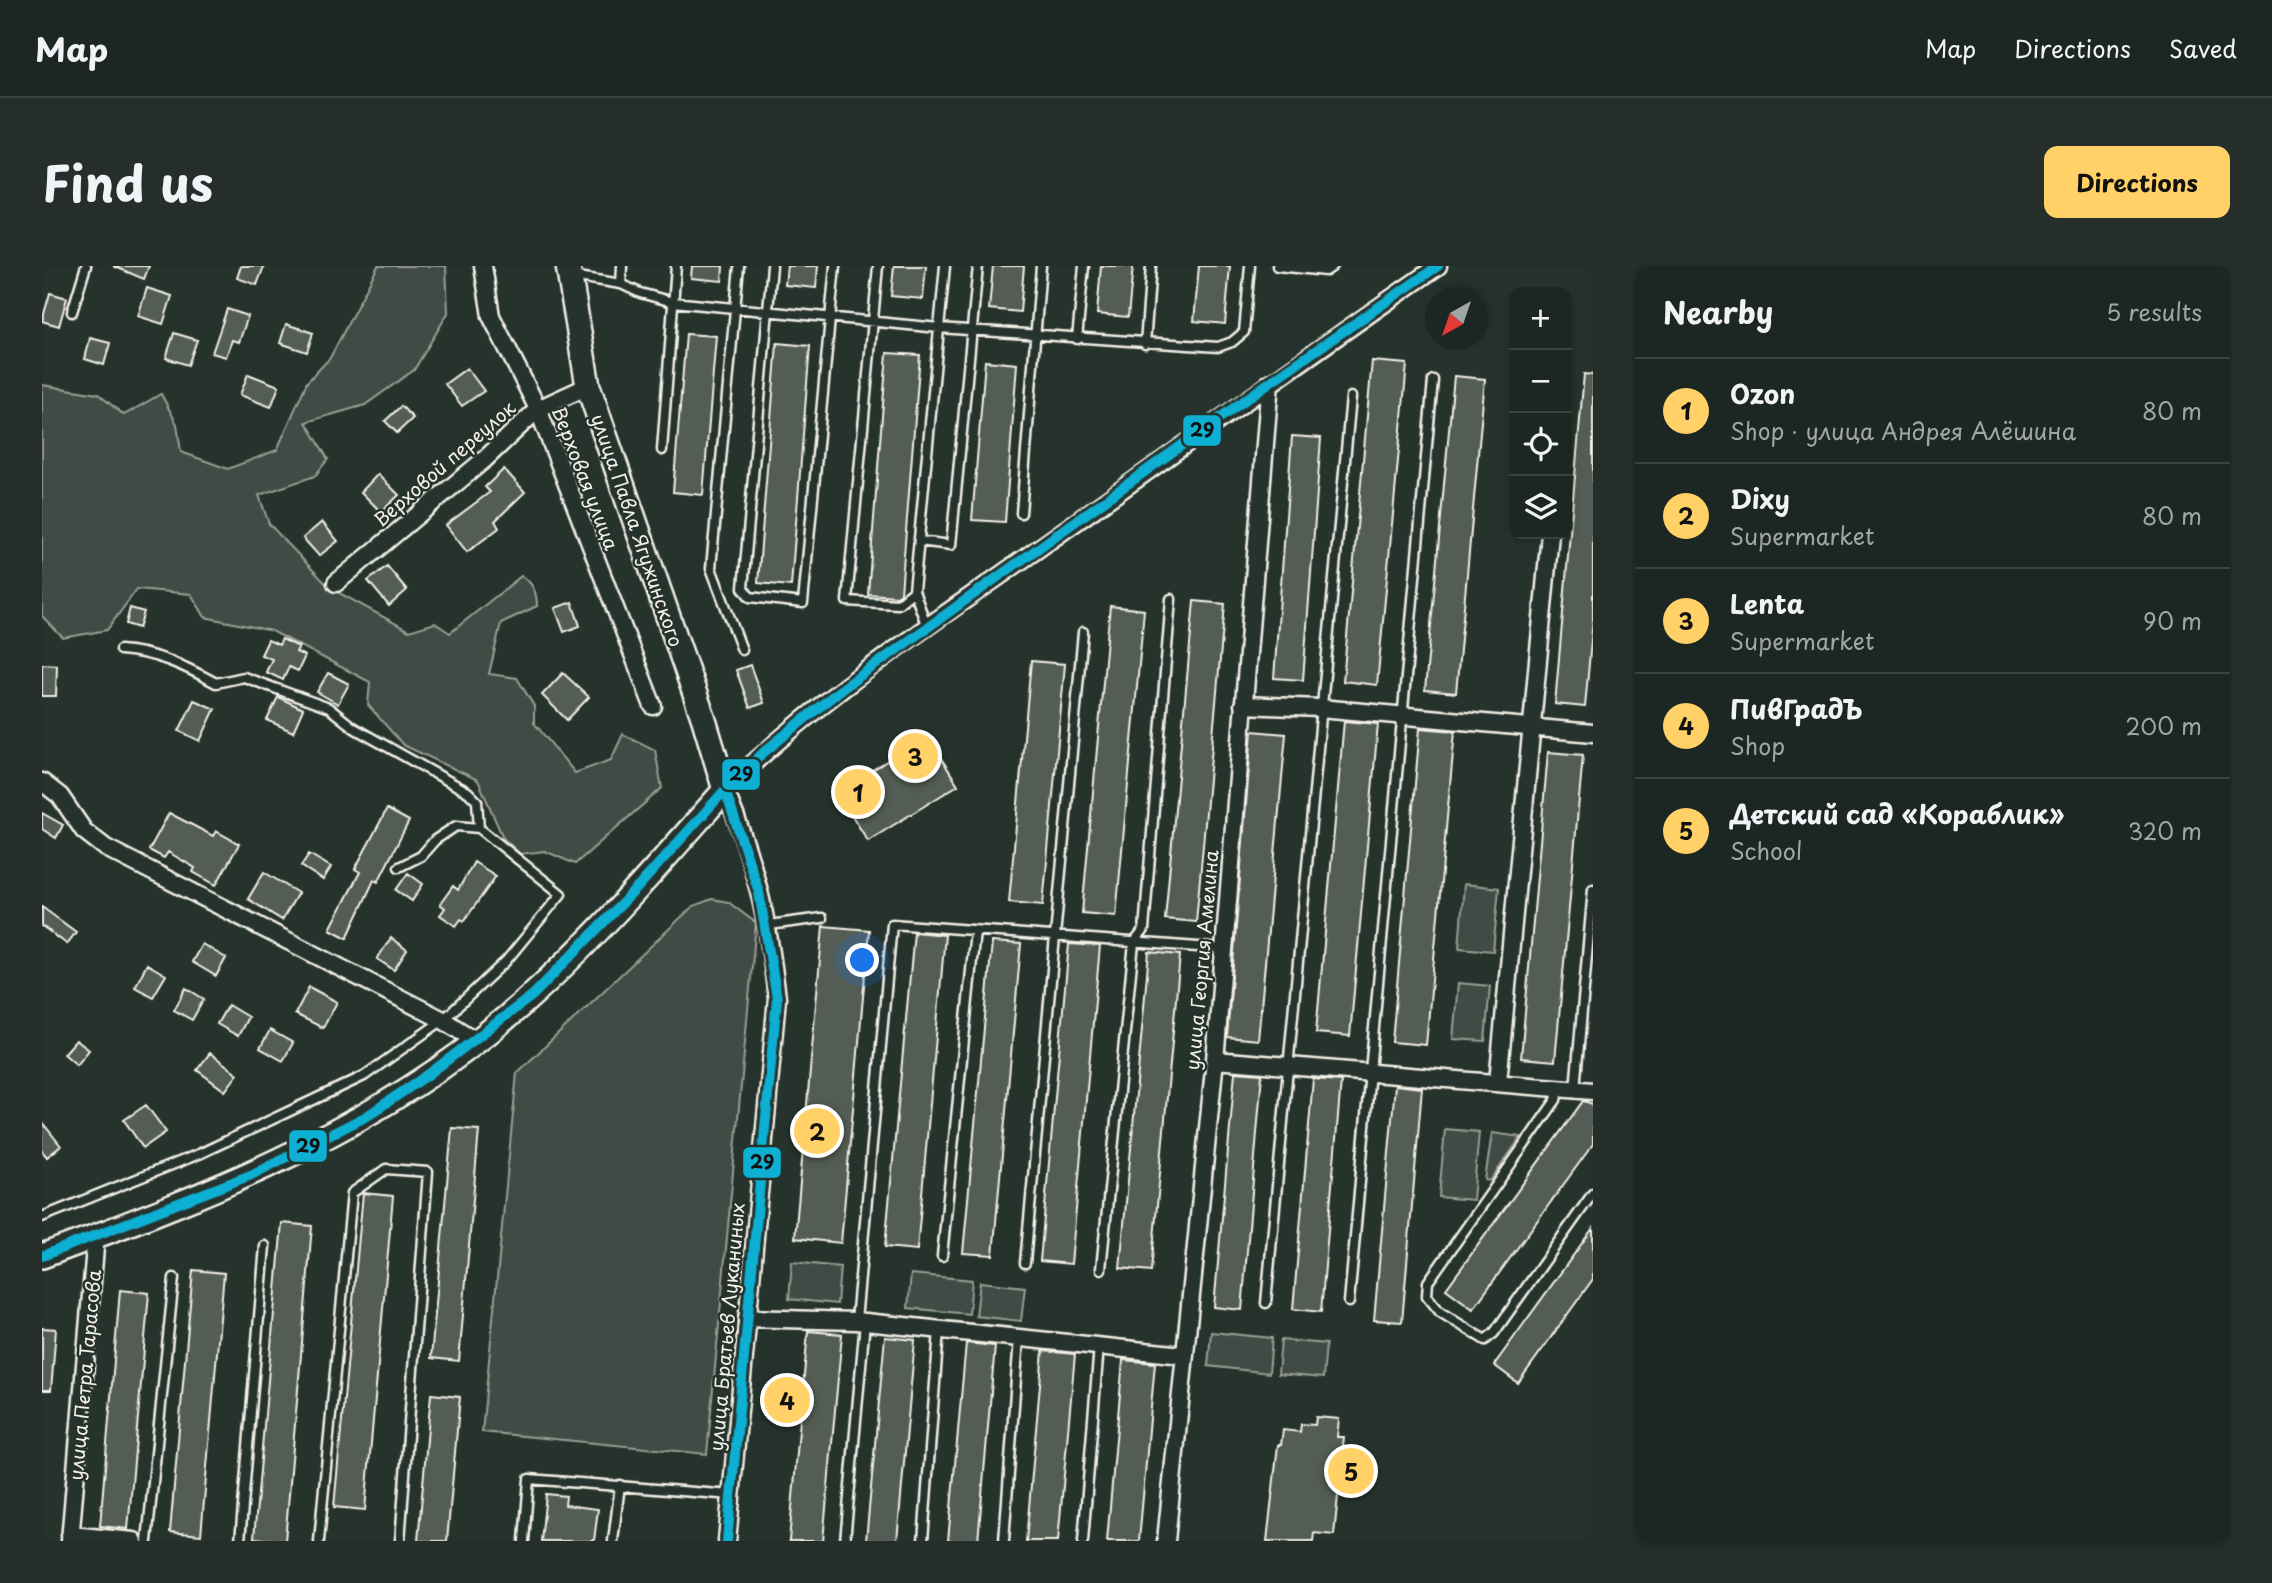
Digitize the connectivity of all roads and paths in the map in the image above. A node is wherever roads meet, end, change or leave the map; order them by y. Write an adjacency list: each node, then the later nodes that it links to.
1 (86, 266): 22 (lane)
2 (483, 266): 35 (street, Верховая улица)
3 (622, 266): 19 (lane)
4 (677, 266): 20 (lane)
5 (739, 266): 21 (lane)
6 (772, 266): 23 (lane)
7 (835, 266): 24 (lane)
8 (878, 266): 25 (lane)
9 (945, 266): 26 (lane)
10 (978, 266): 27 (lane)
11 (1041, 266): 28 (lane)
12 (1084, 266): 29 (lane)
13 (1152, 266): 30 (lane)
14 (1250, 266): 30 (lane)
15 (1277, 266): 16 (lane)
16 (1333, 266)
17 (1438, 266): 32 (street)
18 (569, 271): 19 (lane); 33 (street, улица Павла Ягужинского)
19 (621, 284): 20 (lane)
20 (673, 302): 21 (lane); 36 (lane)
21 (735, 308): 23 (lane); 46 (lane)
22 (72, 312)
23 (768, 312): 24 (lane); 24 (lane)
24 (830, 318): 25 (lane)
25 (874, 322): 26 (lane); 41 (lane)
26 (939, 328): 27 (lane); 39 (lane)
27 (972, 331): 28 (lane); 39 (lane)
28 (1034, 335): 29 (lane); 37 (lane)
29 (1077, 339): 30 (lane)
30 (1145, 344)
31 (1433, 380): 50 (lane)
32 (1270, 382): 43 (street); 47 (street, улица Георгия Амелина)
33 (587, 386): 35 (street, Верховой переулок); 54 (street, улица Павла Ягужинского)
34 (1352, 397): 49 (lane)
35 (537, 409): 40 (street, Верховой переулок); 48 (street, Верховая улица)
36 (662, 450)
37 (1021, 513)
38 (1550, 539): 51 (street)
39 (919, 541): 41 (lane)
40 (336, 583)
41 (914, 591): 43 (lane)
42 (1171, 599): 62 (lane)
43 (927, 627): 54 (street)
44 (1083, 632): 61 (lane)
45 (120, 650): 55 (lane)
46 (743, 650)
47 (1243, 705): 49 (street); 63 (street, улица Георгия Амелина)
48 (653, 706)
49 (1321, 708): 50 (street); 67 (lane)
50 (1400, 716): 51 (street); 68 (lane)
51 (1532, 727): 52 (street); 69 (street)
52 (1593, 733)
53 (42, 782): 64 (street)
54 (725, 790): 59 (street, улица Братьев Луканиных); 65 (street)
55 (479, 828): 56 (lane); 64 (lane)
56 (399, 867)
57 (1593, 888): 70 (lane)
58 (822, 918): 59 (lane)
59 (769, 925): 83 (street, улица Братьев Луканиных)
60 (975, 931): 61 (lane); 77 (lane); 84 (lane)
61 (1055, 938): 62 (lane); 78 (lane)
62 (1134, 943): 63 (lane); 79 (lane)
63 (1224, 949): 66 (street, улица Георгия Амелина)
64 (443, 1020): 65 (street); 73 (lane)
65 (476, 1041): 74 (street)
66 (1215, 1060): 67 (street); 88 (street, улица Георгия Амелина)
67 (1289, 1064): 68 (street); 82 (lane)
68 (1372, 1072): 69 (street); 81 (lane)
69 (1498, 1082): 70 (street)
70 (1567, 1088): 71 (street); 72 (lane)
71 (1593, 1090)
72 (1593, 1193)
73 (42, 1217)
74 (96, 1236): 76 (street); 91 (street, улица Петра Тарасова)
75 (265, 1246): 94 (lane)
76 (42, 1255)
77 (942, 1256)
78 (1024, 1263)
79 (1101, 1269)
80 (174, 1278): 93 (lane)
81 (1349, 1302)
82 (1266, 1303)
83 (747, 1318): 84 (street); 90 (street, улица Братьев Луканиных)
84 (861, 1322): 85 (street); 100 (lane)
85 (940, 1330): 86 (street); 101 (lane)
86 (1018, 1338): 87 (street); 102 (lane)
87 (1099, 1346): 88 (street); 103 (lane)
88 (1183, 1355): 104 (street, улица Георгия Амелина)
89 (620, 1485): 90 (lane); 97 (lane); 98 (lane)
90 (732, 1495): 99 (street, улица Братьев Луканиных)
91 (70, 1538): 92 (street)
92 (134, 1541)
93 (148, 1541)
94 (240, 1541)
95 (319, 1541): 96 (lane)
96 (400, 1541)
97 (524, 1541)
98 (613, 1541)
99 (727, 1541)
100 (845, 1541)
101 (923, 1541)
102 (1004, 1541)
103 (1083, 1541)
104 (1166, 1541)

